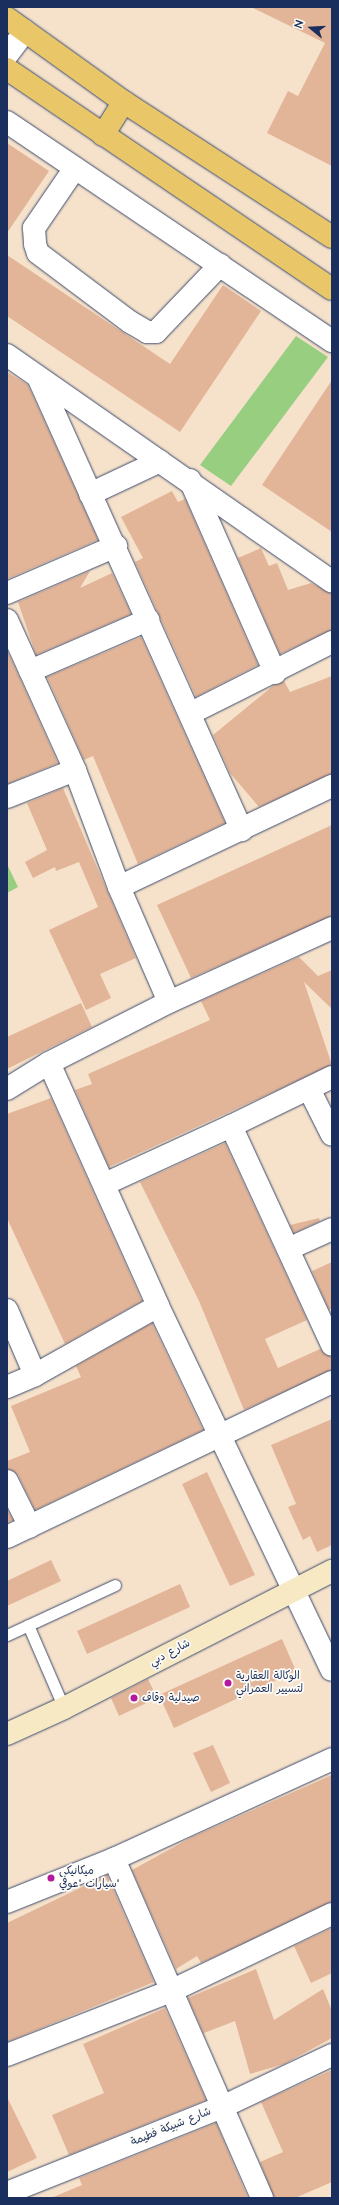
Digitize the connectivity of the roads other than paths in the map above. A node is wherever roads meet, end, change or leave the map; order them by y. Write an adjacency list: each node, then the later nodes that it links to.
1 (7, 18): 2 (main road)
2 (25, 31): 3 (street); 5 (main road)
3 (7, 55)
4 (7, 69): 7 (main road)
5 (124, 102): 7 (main road); 9 (main road)
6 (7, 122): 8 (street)
7 (103, 135): 11 (main road)
8 (75, 168): 10 (street); 10 (street)
9 (332, 238)
10 (220, 265): 12 (street)
11 (332, 289)
12 (332, 340)
13 (7, 355): 14 (street)
14 (38, 377): 15 (street); 17 (street)
15 (160, 461): 16 (street); 17 (street)
16 (189, 480): 19 (street); 25 (street)
17 (90, 494): 18 (street)
18 (116, 546): 20 (street); 22 (street)
19 (332, 582)
20 (7, 593)
21 (7, 620): 24 (street)
22 (148, 620): 24 (street); 26 (street)
23 (332, 642): 25 (street)
24 (30, 671): 27 (street)
25 (275, 673): 26 (street)
26 (191, 713): 30 (street)
27 (75, 770): 29 (street); 31 (street)
28 (332, 786): 30 (street)
29 (7, 797)
30 (242, 830): 31 (street)
31 (119, 887): 33 (street)
32 (332, 928): 33 (street)
33 (169, 1002): 34 (street)
34 (49, 1063): 36 (street); 40 (street)
35 (332, 1077): 37 (street)
36 (7, 1089)
37 (309, 1089): 38 (street); 39 (street)
38 (231, 1126): 40 (street); 42 (street)
39 (332, 1135)
40 (105, 1184): 43 (street)
41 (332, 1228): 42 (street)
42 (288, 1249): 45 (street)
43 (158, 1306): 46 (street); 49 (street)
44 (7, 1310): 46 (street)
45 (332, 1345)
46 (35, 1375): 48 (street)
47 (332, 1382): 49 (street)
48 (7, 1387)
49 (220, 1432): 51 (street); 55 (street)
50 (7, 1481): 51 (street)
51 (30, 1526): 52 (street)
52 (7, 1537)
53 (332, 1571): 55 (main road, شارع دبي)
54 (115, 1585): 56 (lane)
55 (295, 1588): 58 (street); 59 (main road, شارع دبي)
56 (28, 1625): 57 (lane); 59 (lane)
57 (7, 1635)
58 (332, 1670)
59 (64, 1708): 60 (main road, شارع دبي)
60 (7, 1734)
61 (332, 1759): 62 (street)
62 (114, 1859): 63 (street); 65 (street)
63 (7, 1902)
64 (332, 1914): 65 (street)
65 (171, 1992): 66 (street); 68 (street)
66 (7, 2055)
67 (332, 2055): 68 (street, شارع شبيكة فطيمة)
68 (222, 2107): 69 (street, شارع شبيكة فطيمة); 70 (street)
69 (7, 2193)
70 (262, 2198)

